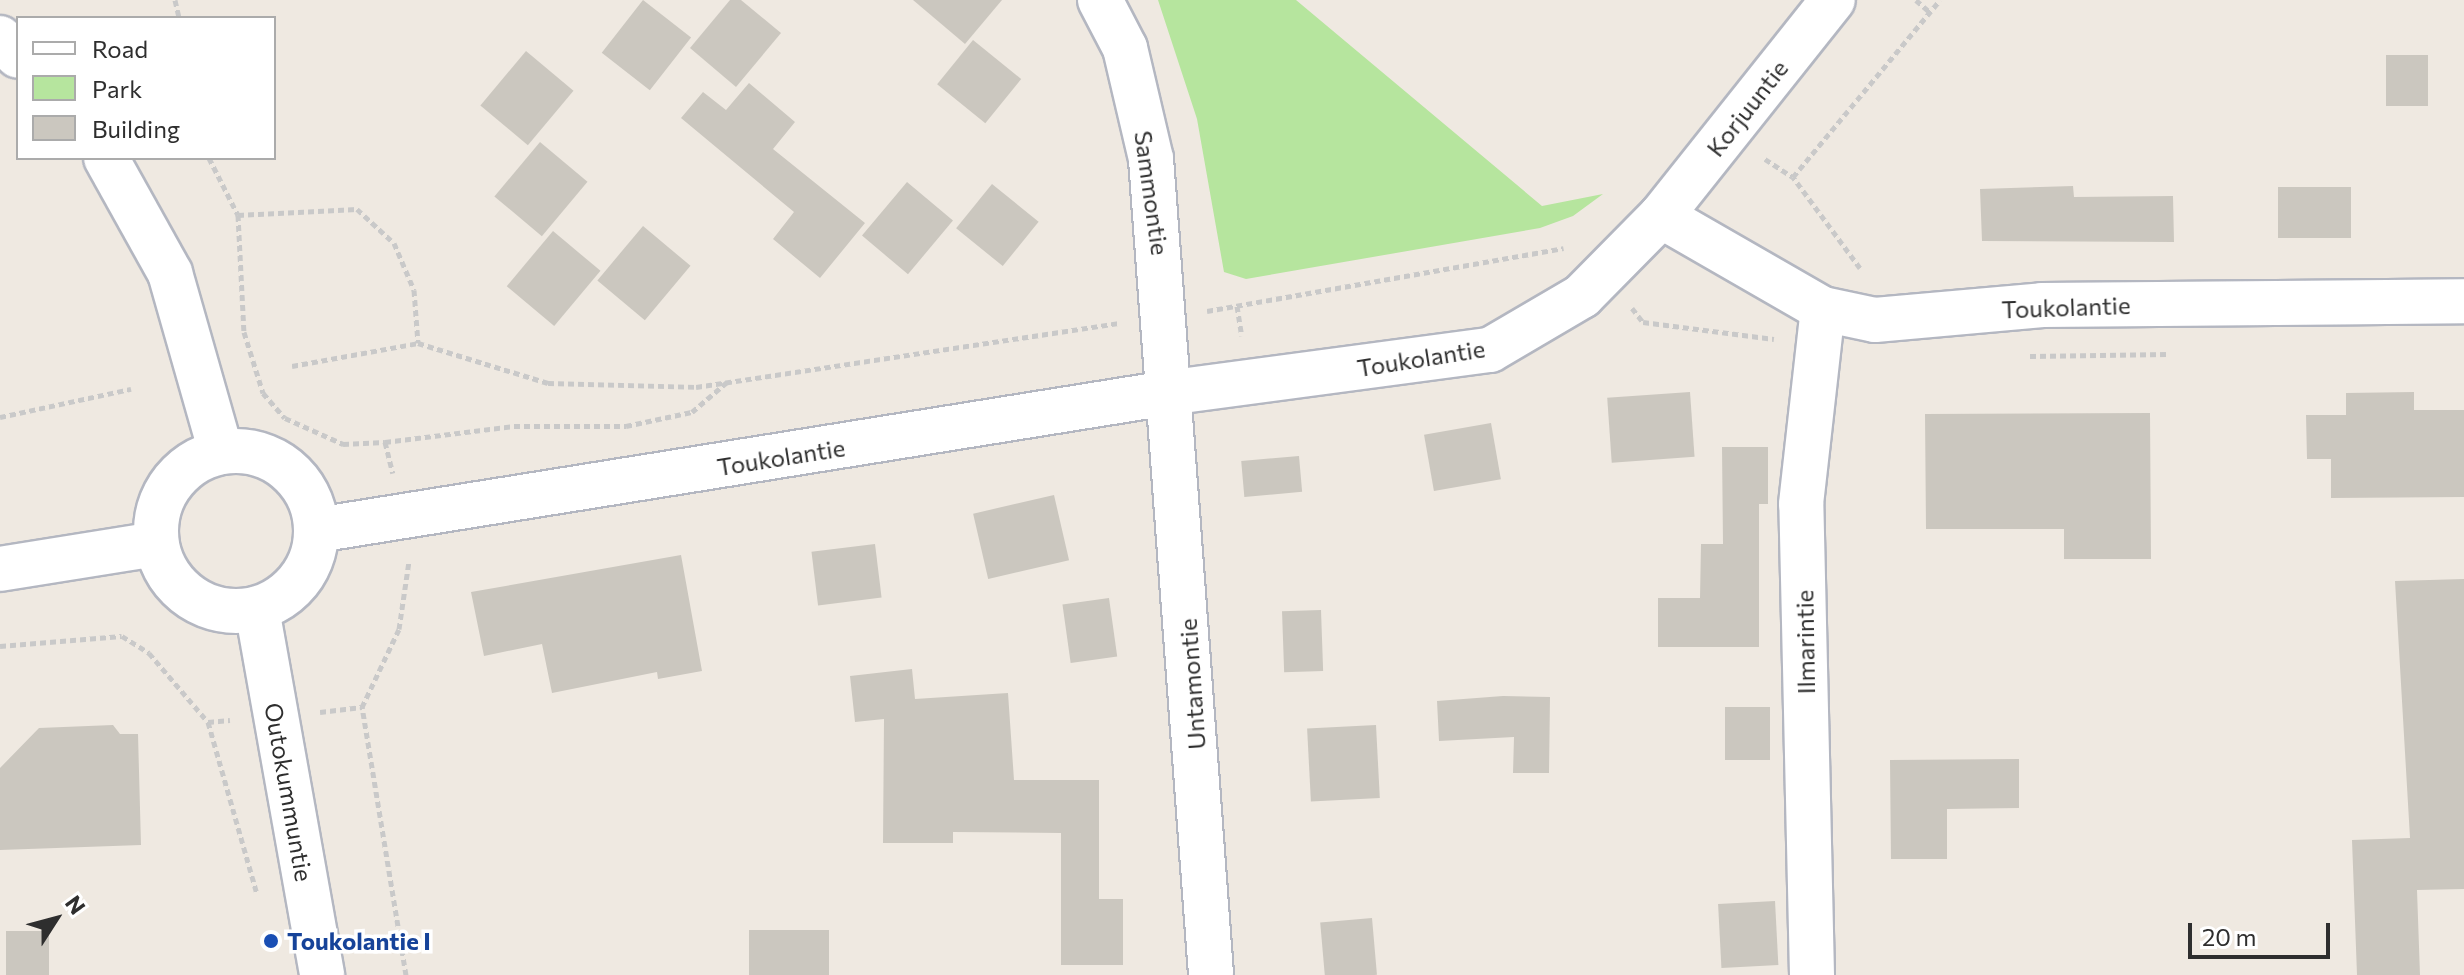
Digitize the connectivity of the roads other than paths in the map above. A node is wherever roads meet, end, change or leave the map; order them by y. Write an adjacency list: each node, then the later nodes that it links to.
1 (1100, 0): 9 (street, Sammontie)
2 (1833, 0): 6 (street, Korjuuntie)
3 (0, 38): 4 (street)
4 (16, 54)
5 (107, 160): 10 (street)
6 (1661, 216): 8 (street, Toukolantie); 9 (street, Toukolantie)
7 (2464, 301): 8 (street, Toukolantie)
8 (1823, 309): 17 (street, Ilmarintie)
9 (1174, 392): 11 (street, Toukolantie); 16 (street, Untamontie)
10 (221, 452): 11 (street); 12 (street)
11 (317, 530): 14 (street)
12 (156, 544): 13 (street); 14 (street)
13 (0, 569)
14 (257, 609): 15 (street, Outokummuntie)
15 (322, 975)
16 (1211, 975)
17 (1812, 975)

